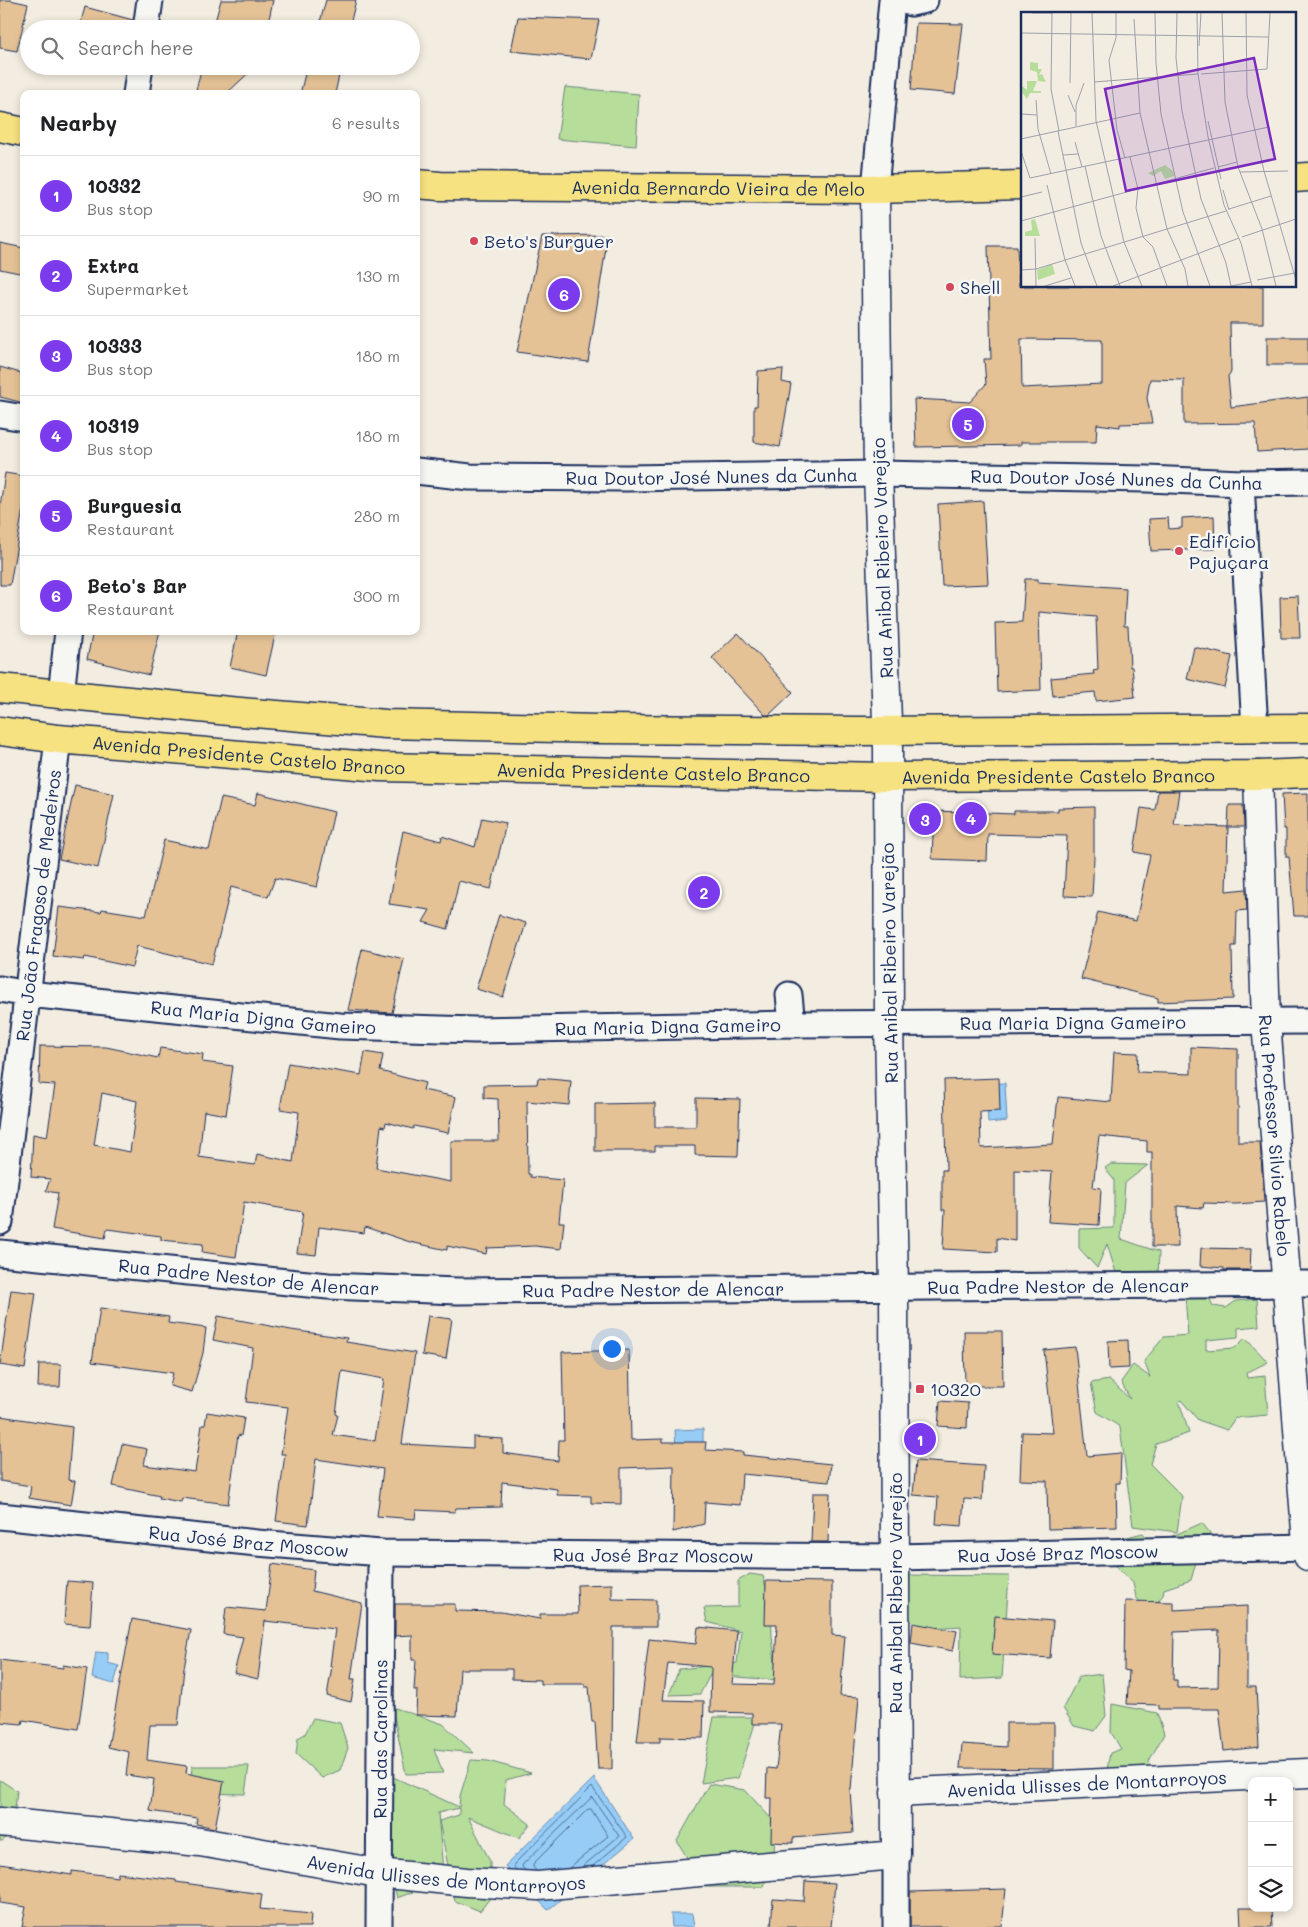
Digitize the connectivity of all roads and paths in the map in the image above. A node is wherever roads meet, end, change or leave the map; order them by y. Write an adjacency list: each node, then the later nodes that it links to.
1 (150, 0): 5 (street)
2 (892, 0): 12 (street, Rua Anibal Ribeiro Varejão)
3 (900, 0): 4 (street)
4 (925, 0)
5 (147, 20)
6 (139, 75): 7 (street)
7 (137, 90)
8 (0, 127): 9 (main road)
9 (20, 131)
10 (420, 184): 12 (main road, Avenida Bernardo Vieira de Melo)
11 (1021, 185): 12 (main road, Avenida Bernardo Vieira de Melo)
12 (876, 189): 16 (street, Rua Anibal Ribeiro Varejão)
13 (0, 414): 14 (street)
14 (20, 417)
15 (420, 471): 16 (street, Rua Doutor José Nunes da Cunha)
16 (878, 474): 18 (street, Rua Doutor José Nunes da Cunha); 25 (street, Rua Anibal Ribeiro Varejão)
17 (1308, 482): 18 (street, Rua Doutor José Nunes da Cunha)
18 (1241, 483): 23 (street)
19 (68, 635): 21 (street)
20 (0, 688): 21 (main road)
21 (61, 695): 25 (main road)
22 (1308, 728): 23 (main road)
23 (1255, 729): 25 (main road)
24 (0, 731): 26 (main road, Avenida Presidente Castelo Branco)
25 (887, 731): 29 (street, Rua Anibal Ribeiro Varejão)
26 (58, 738): 29 (main road, Avenida Presidente Castelo Branco); 31 (street, Rua João Fragoso de Medeiros)
27 (1308, 773): 28 (main road, Avenida Presidente Castelo Branco)
28 (1258, 775): 29 (main road, Avenida Presidente Castelo Branco); 34 (street, Rua Professor Silvio Rabelo)
29 (888, 777): 36 (street, Rua Anibal Ribeiro Varejão)
30 (0, 990): 31 (street, Rua Maria Digna Gameiro)
31 (28, 994): 35 (street, Rua Maria Digna Gameiro); 37 (street, Rua João Fragoso de Medeiros)
32 (789, 995): 35 (street)
33 (1308, 1021): 34 (street, Rua Maria Digna Gameiro)
34 (1266, 1022): 36 (street, Rua Maria Digna Gameiro); 39 (street, Rua Professor Silvio Rabelo)
35 (792, 1024): 36 (street, Rua Maria Digna Gameiro)
36 (890, 1024): 40 (street, Rua Anibal Ribeiro Varejão)
37 (0, 1222)
38 (0, 1253): 40 (street, Rua Padre Nestor de Alencar)
39 (1298, 1284): 40 (street, Rua Padre Nestor de Alencar); 42 (street, Rua Professor Silvio Rabelo)
40 (894, 1287): 44 (street, Rua Anibal Ribeiro Varejão)
41 (0, 1516): 43 (street, Rua José Braz Moscow)
42 (1308, 1550): 44 (street, Rua José Braz Moscow)
43 (381, 1553): 44 (street, Rua José Braz Moscow); 49 (street, Rua das Carolinas)
44 (896, 1556): 46 (street, Rua Anibal Ribeiro Varejão)
45 (1308, 1772): 46 (street, Avenida Ulisses de Montarroyos)
46 (895, 1793): 48 (street, Rua Anibal Ribeiro Varejão)
47 (0, 1822): 49 (street, Avenida Ulisses de Montarroyos)
48 (896, 1855): 49 (street, Avenida Ulisses de Montarroyos); 51 (street, Rua Anibal Ribeiro Varejão)
49 (378, 1872): 50 (street, Rua das Carolinas)
50 (379, 1927)
51 (896, 1927)

